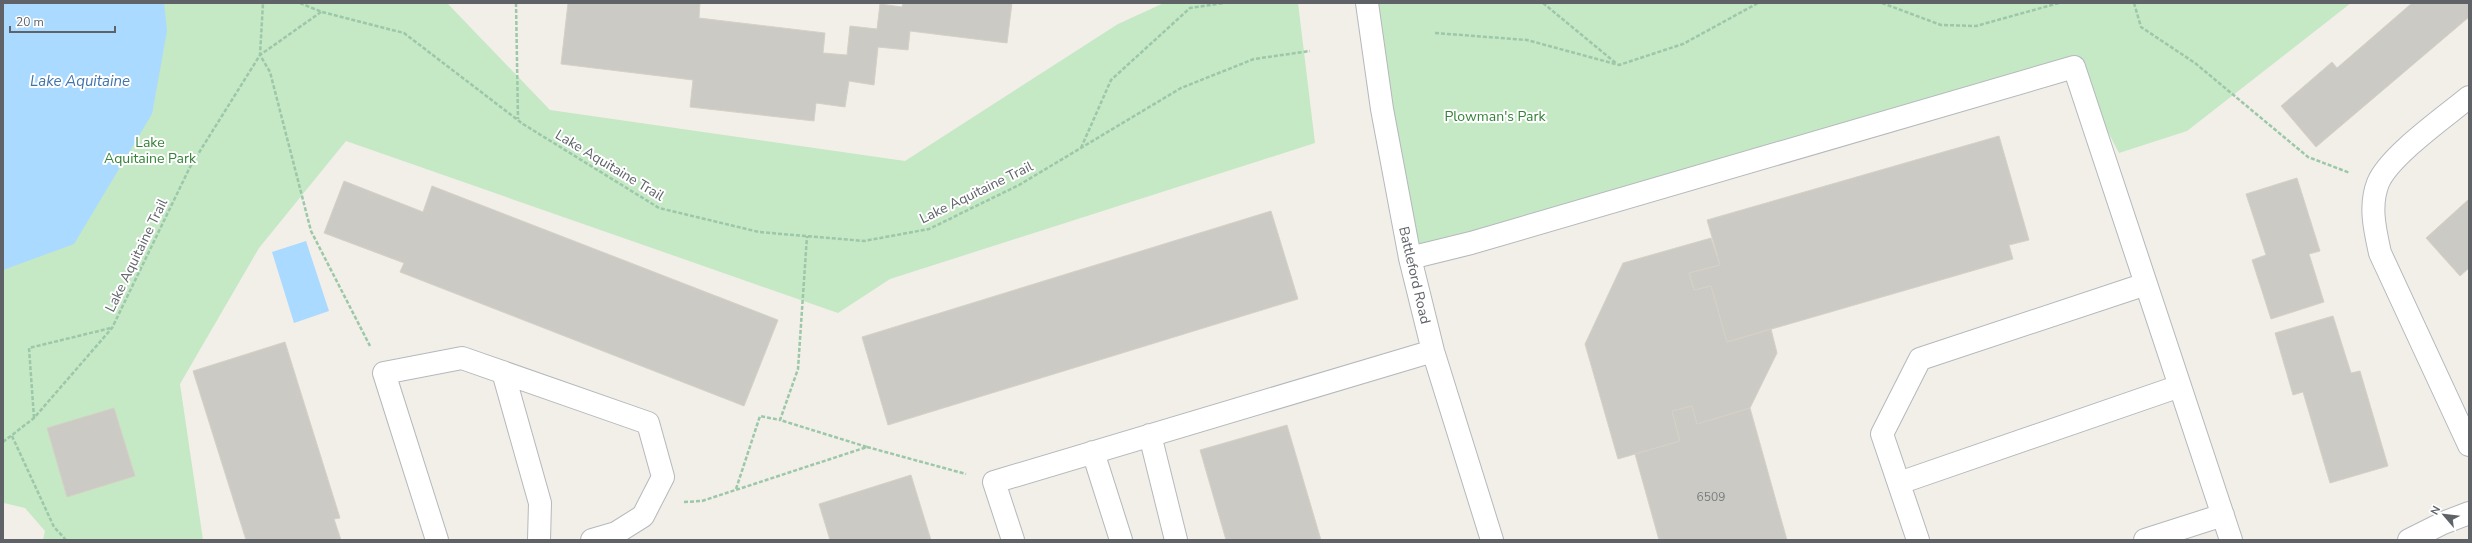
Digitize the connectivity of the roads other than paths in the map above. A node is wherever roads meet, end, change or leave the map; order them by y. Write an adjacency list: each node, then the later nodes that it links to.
1 (1367, 3): 3 (street, Battleford Road)
2 (2469, 97): 9 (street)
3 (1410, 258): 4 (street); 5 (street, Battleford Road)
4 (2146, 284): 7 (street); 11 (street)
5 (1433, 351): 8 (street); 20 (street, Battleford Road)
6 (503, 372): 14 (street); 15 (street); 16 (street)
7 (2180, 386): 11 (street); 13 (street)
8 (1150, 435): 10 (street); 19 (street)
9 (2469, 445)
10 (1093, 452): 17 (street); 18 (street)
11 (1899, 483): 21 (street)
12 (2469, 513): 24 (street)
13 (2223, 515): 22 (street); 23 (street)
14 (437, 540)
15 (539, 540)
16 (592, 540)
17 (1012, 540)
18 (1121, 540)
19 (1176, 540)
20 (1492, 540)
21 (1918, 540)
22 (2145, 540)
23 (2231, 540)
24 (2409, 540)

